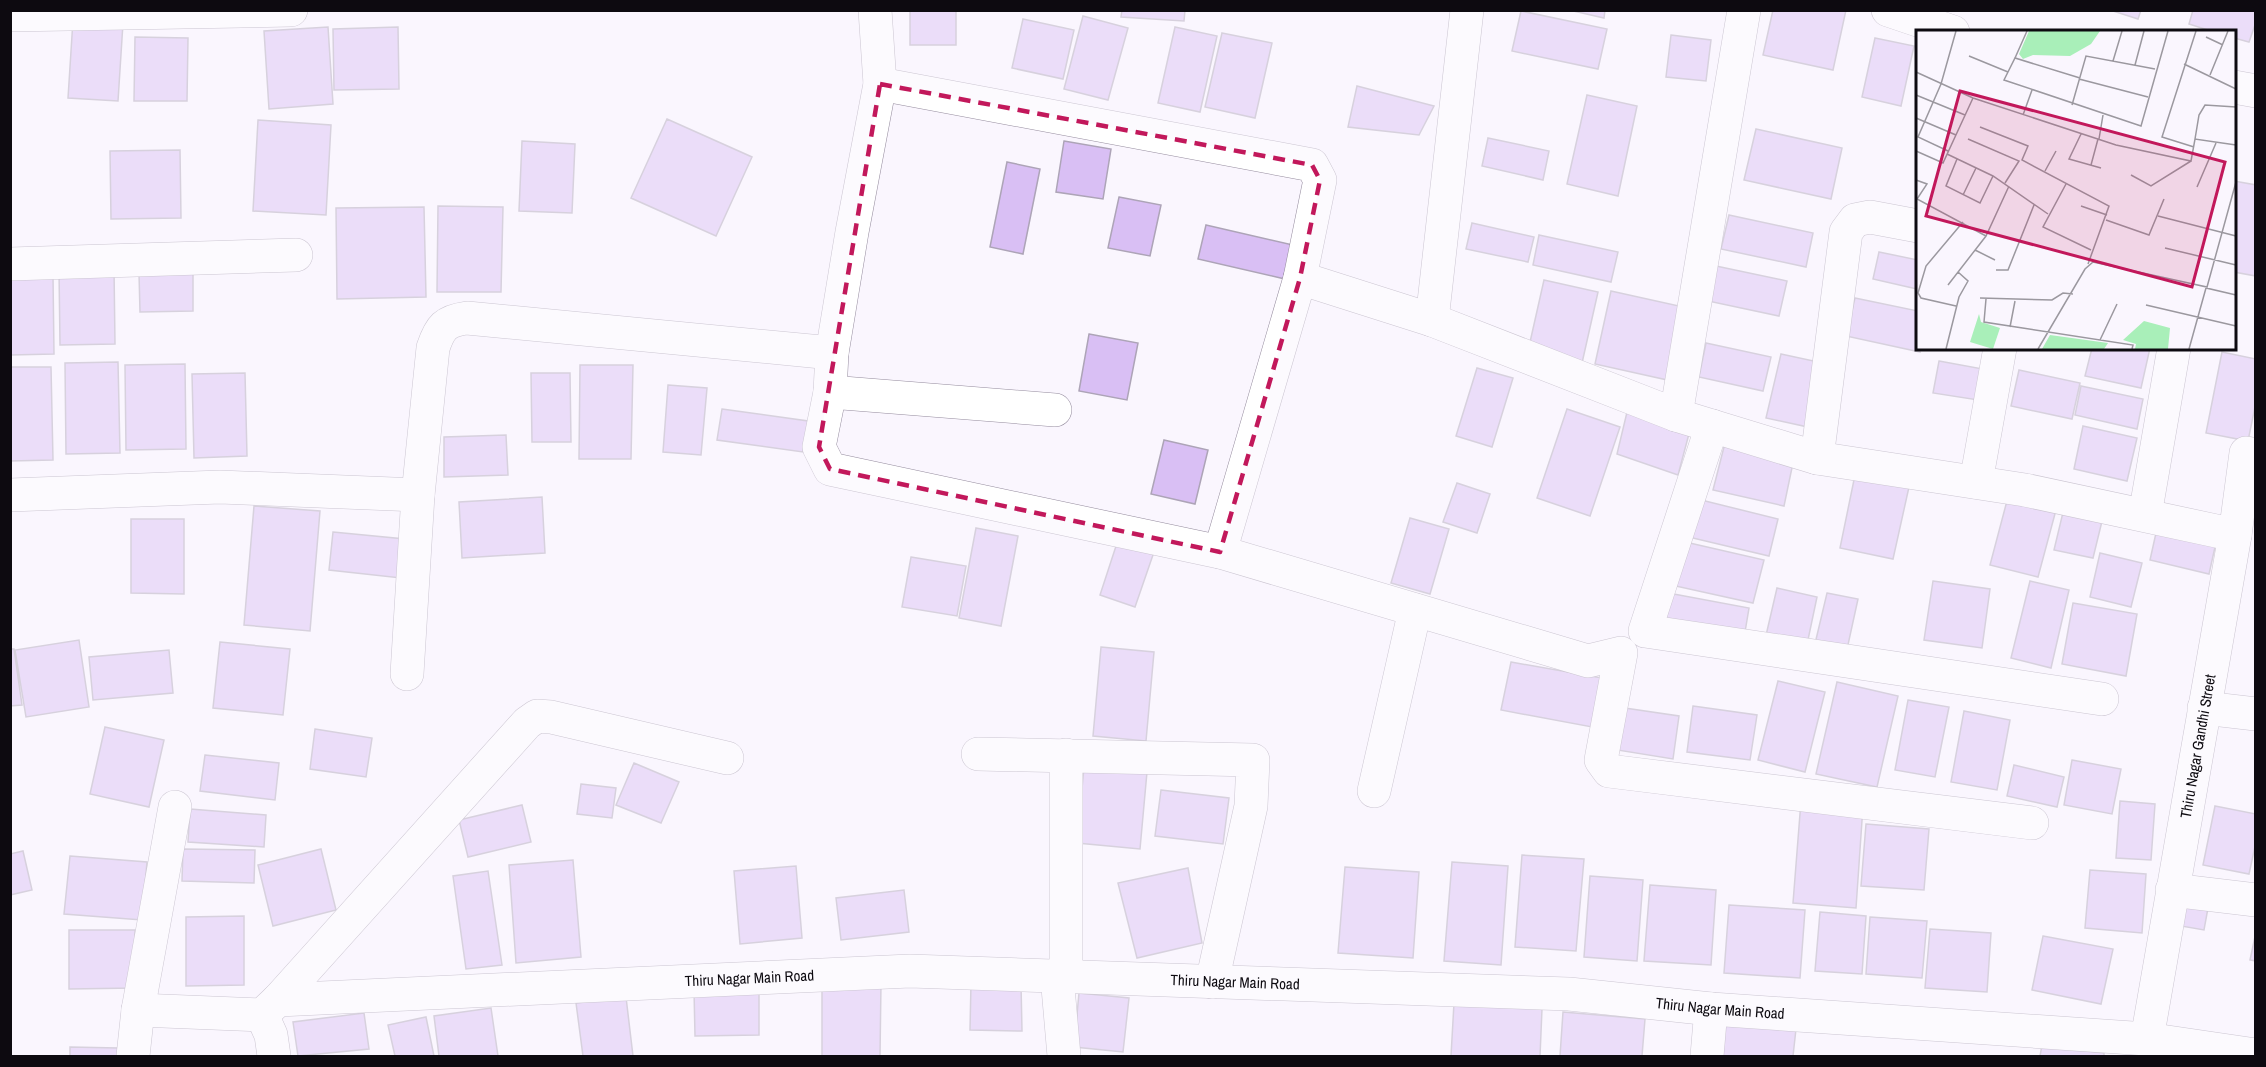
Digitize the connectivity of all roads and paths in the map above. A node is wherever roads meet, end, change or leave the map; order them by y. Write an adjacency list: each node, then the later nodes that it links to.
1 (291, 10): 7 (street)
2 (875, 10): 10 (street)
3 (1467, 10): 17 (street)
4 (1744, 10): 23 (street)
5 (1888, 10): 8 (street)
6 (1970, 10): 9 (street)
7 (10, 15)
8 (1947, 30)
9 (1962, 30)
10 (880, 84): 16 (street); 20 (street)
11 (2236, 87): 12 (street)
12 (2256, 91)
13 (1916, 226): 26 (street)
14 (296, 255): 15 (street)
15 (10, 264)
16 (1300, 278): 17 (street); 31 (street)
17 (1432, 320): 23 (street)
18 (2000, 350): 27 (street)
19 (2174, 350): 30 (street)
20 (832, 353): 21 (street); 29 (street)
21 (830, 392): 22 (street); 31 (street)
22 (1055, 410)
23 (1676, 415): 24 (street)
24 (1712, 426): 26 (street); 35 (street)
25 (2251, 454): 32 (street, Thiru Nagar Gandhi Street)
26 (1817, 458): 27 (street)
27 (1976, 482): 30 (street)
28 (10, 495): 29 (street)
29 (418, 495): 34 (street)
30 (2145, 515): 32 (street)
31 (1220, 552): 33 (street)
32 (2240, 555): 36 (street, Thiru Nagar Gandhi Street)
33 (1415, 610): 41 (street); 43 (street)
34 (408, 659)
35 (2102, 699)
36 (2204, 708): 37 (street); 44 (street, Thiru Nagar Gandhi Street)
37 (2256, 714)
38 (978, 754): 39 (street)
39 (1066, 755): 46 (street); 47 (street)
40 (727, 758): 48 (street)
41 (1374, 791)
42 (175, 807): 50 (street)
43 (2032, 823)
44 (2172, 890): 45 (street); 51 (street, Thiru Nagar Gandhi Street)
45 (2256, 900)
46 (1062, 977): 47 (street, Thiru Nagar Main Road); 48 (street, Thiru Nagar Main Road); 55 (street)
47 (1212, 982): 49 (street, Thiru Nagar Main Road)
48 (270, 1007): 50 (street, Thiru Nagar Main Road); 54 (street)
49 (1711, 1009): 51 (street, Thiru Nagar Main Road); 56 (street)
50 (138, 1010): 53 (street)
51 (2146, 1039): 52 (street, Thiru Nagar Main Road)
52 (2256, 1055)
53 (133, 1056)
54 (274, 1056)
55 (1064, 1056)
56 (1707, 1056)

